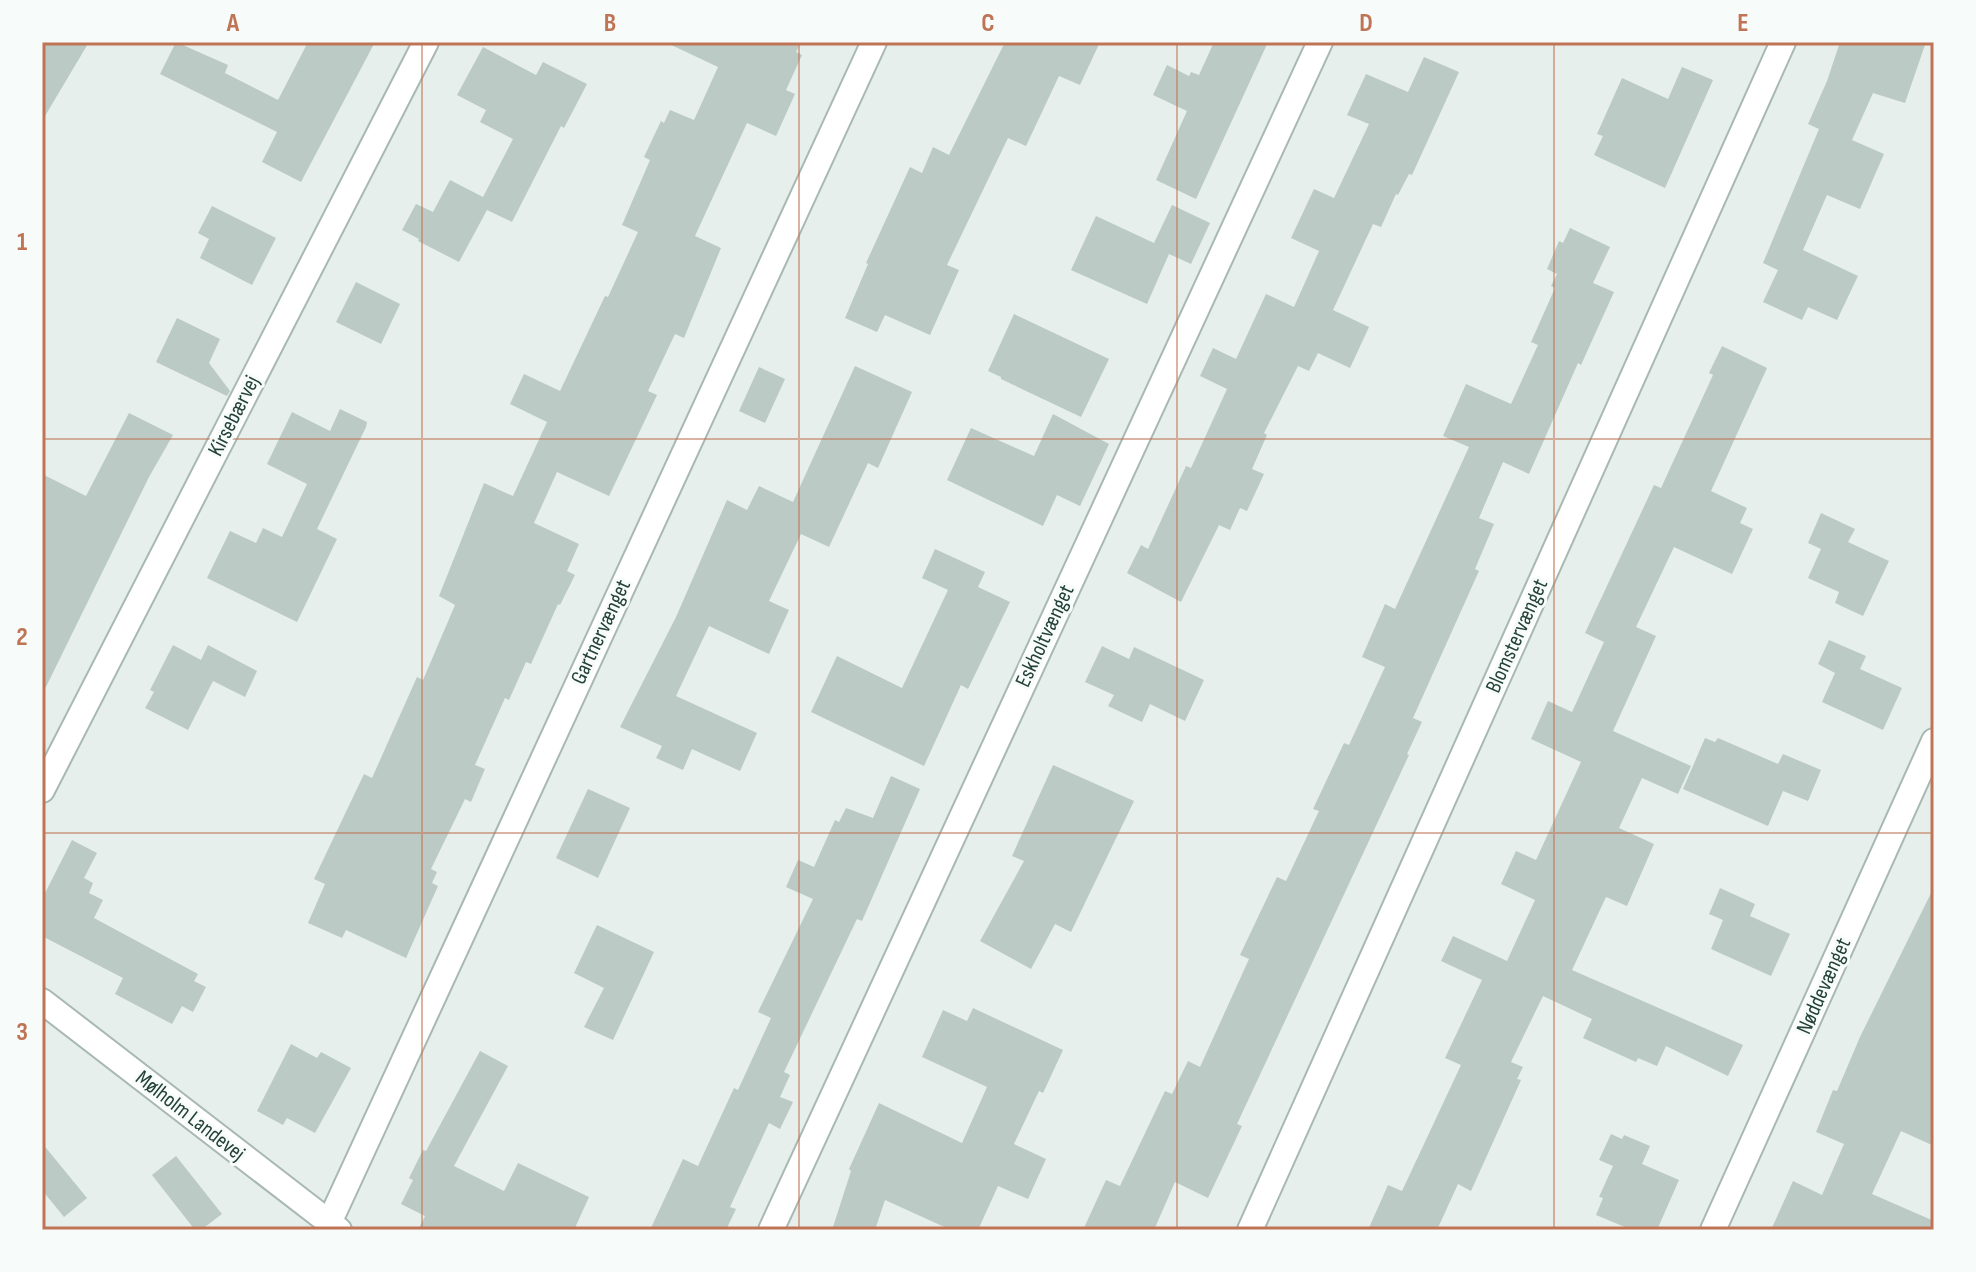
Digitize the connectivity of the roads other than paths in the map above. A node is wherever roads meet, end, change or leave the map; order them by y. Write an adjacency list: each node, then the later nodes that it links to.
1 (426, 42): 6 (street, Kirsebærvej)
2 (874, 42): 8 (street, Gartnervænget)
3 (1320, 42): 9 (street, Eskholtvænget)
4 (1783, 42): 10 (street, Blomstervænget)
5 (1934, 741): 11 (street, Nøddevænget)
6 (42, 790)
7 (42, 1001): 8 (street, Mølholm Landevej)
8 (334, 1226)
9 (771, 1230)
10 (1250, 1230)
11 (1713, 1230)

